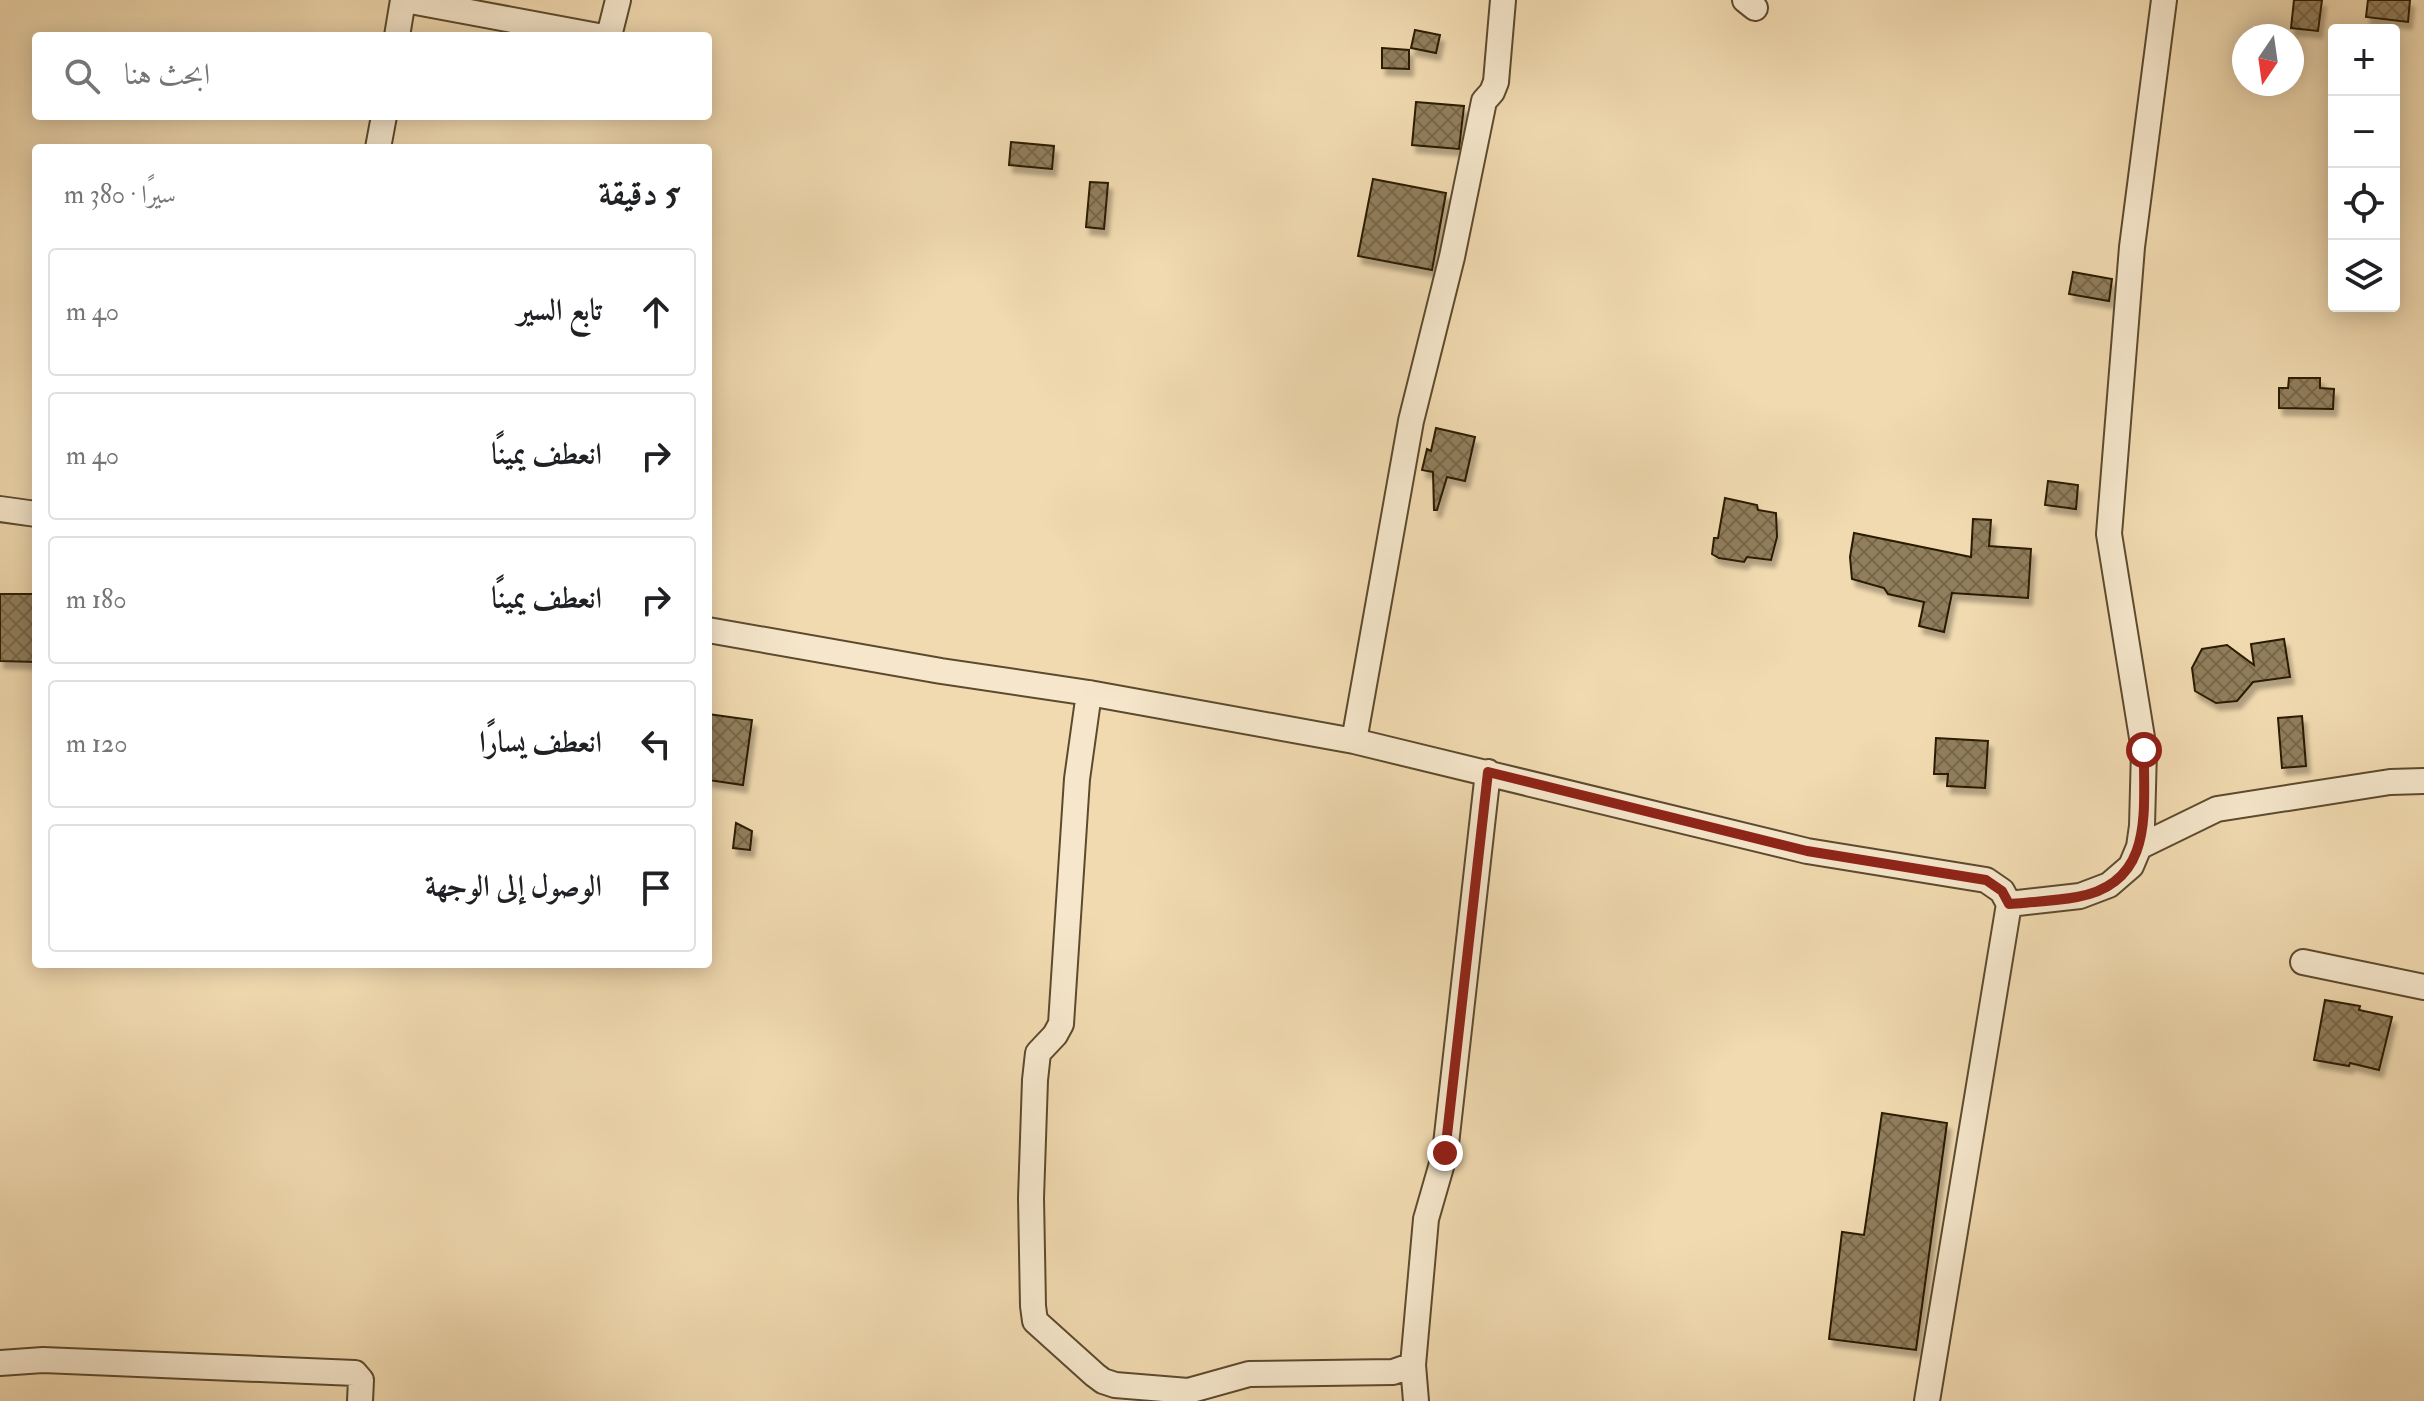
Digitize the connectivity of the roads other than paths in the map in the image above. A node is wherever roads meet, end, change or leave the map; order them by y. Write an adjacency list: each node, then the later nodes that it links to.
1 (404, 0): 5 (street); 6 (street)
2 (618, 0): 7 (street)
3 (1503, 0): 14 (street)
4 (2164, 0): 17 (street)
5 (398, 32)
6 (578, 32)
7 (610, 32)
8 (383, 120): 9 (street)
9 (379, 144)
10 (0, 509): 11 (street)
11 (32, 513)
12 (712, 631): 13 (street)
13 (1089, 693): 14 (street); 22 (street)
14 (1354, 741): 15 (street)
15 (1488, 772): 18 (street); 22 (street)
16 (2424, 781): 17 (street)
17 (2139, 847): 18 (street)
18 (2009, 904): 25 (street)
19 (2303, 962): 20 (street)
20 (2424, 987)
21 (0, 1363): 23 (street)
22 (1413, 1365): 24 (street)
23 (360, 1401)
24 (1416, 1401)
25 (1927, 1401)

